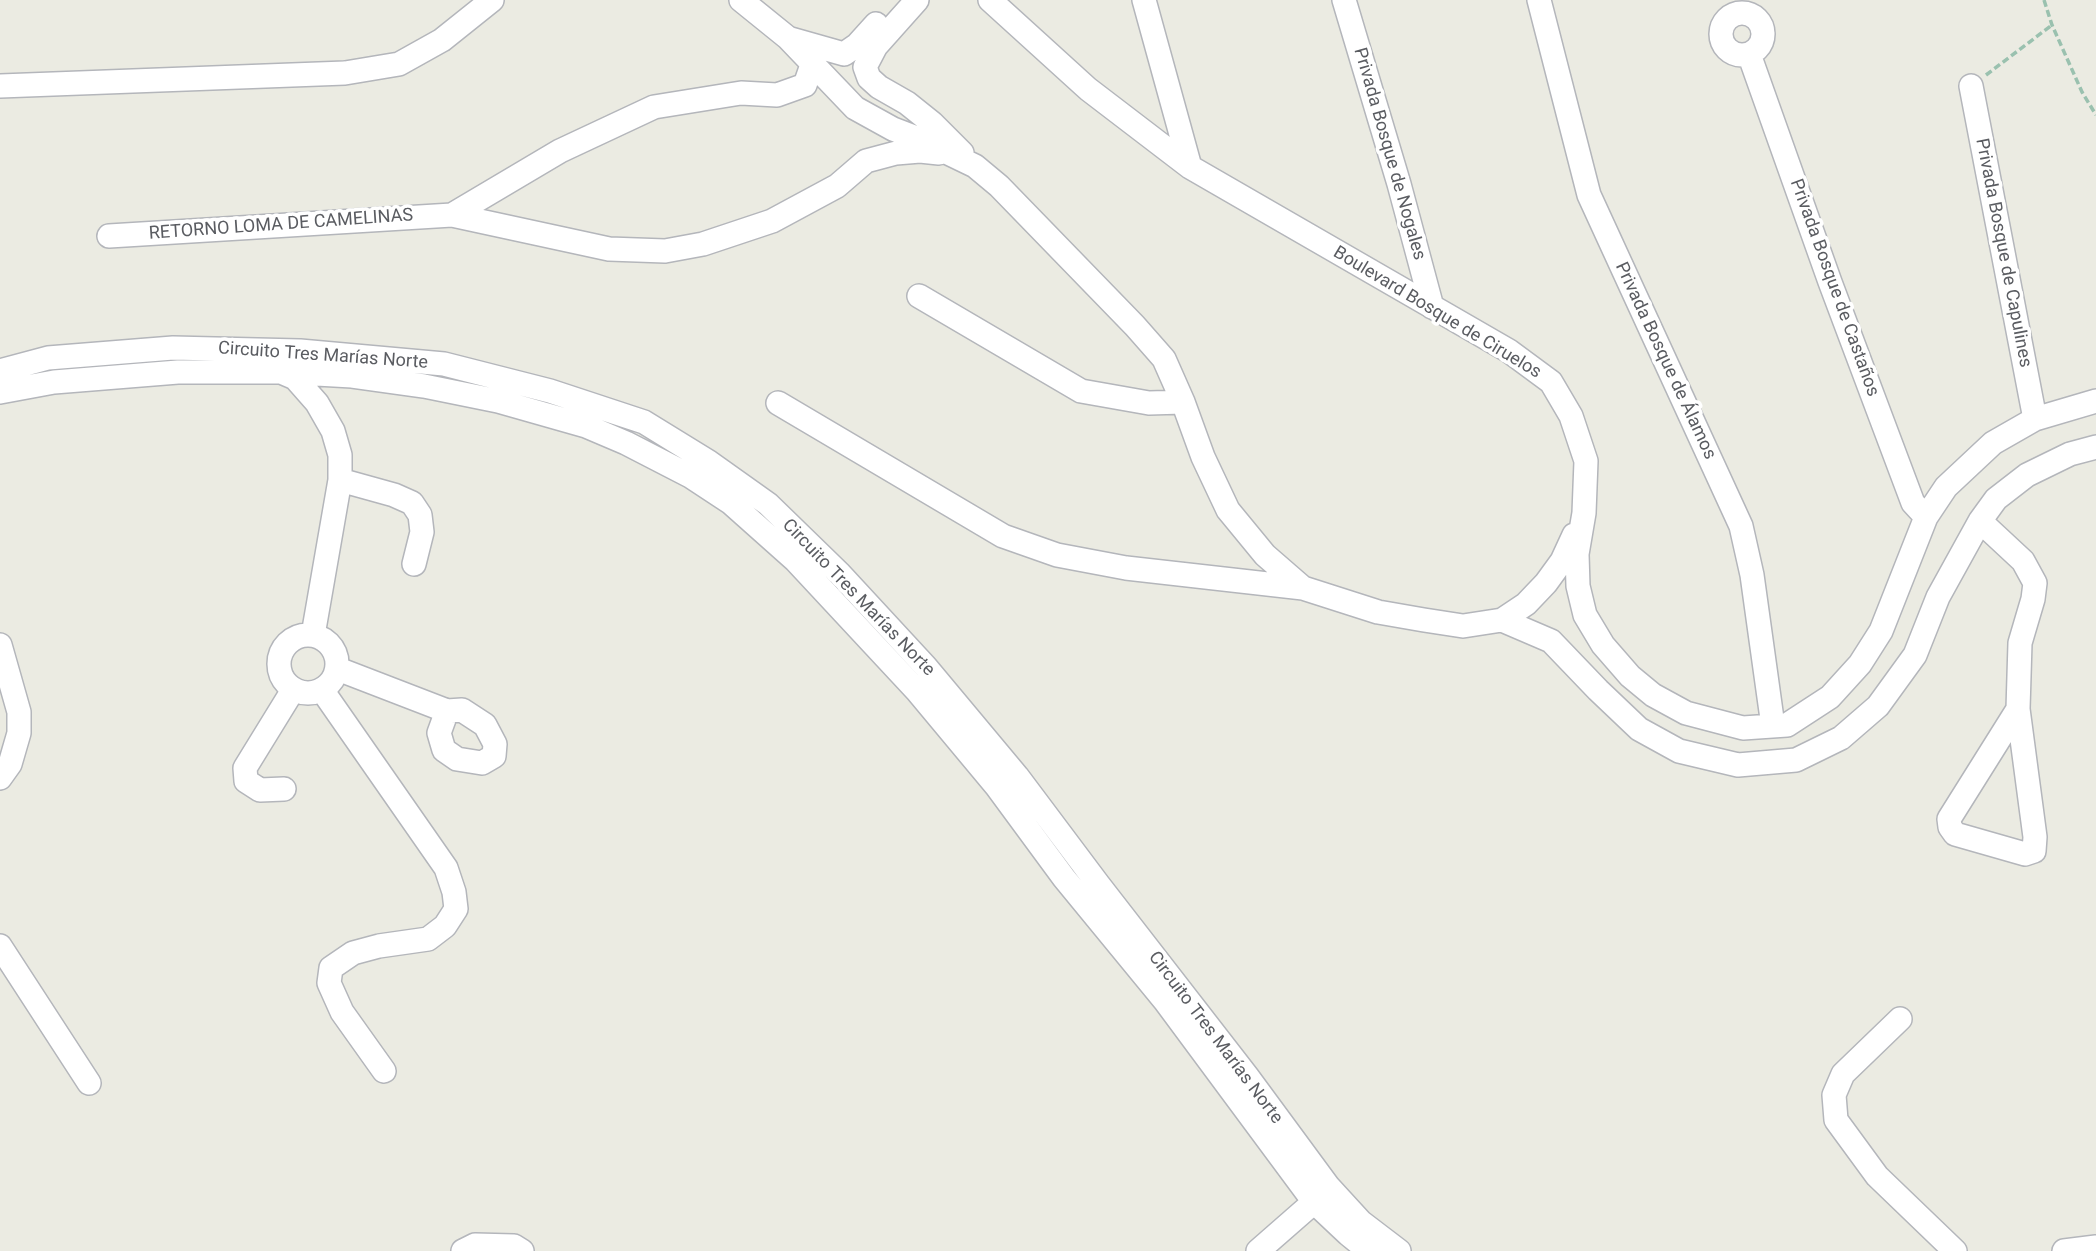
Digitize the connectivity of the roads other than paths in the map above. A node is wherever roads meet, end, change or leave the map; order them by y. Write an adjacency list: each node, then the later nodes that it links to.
1 (492, 0): 13 (street)
2 (741, 0): 10 (street)
3 (897, 0): 10 (street)
4 (917, 0): 16 (street)
5 (990, 0): 17 (street, Boulevard Bosque de Ciruelos)
6 (1144, 0): 17 (street)
7 (1344, 0): 21 (street, Privada Bosque de Nogales)
8 (1539, 0): 50 (street, Privada Bosque de Álamos)
9 (1740, 6): 11 (street); 11 (street)
10 (788, 38): 12 (street)
11 (1749, 54): 34 (street, Privada Bosque de Castaños)
12 (813, 62): 15 (street); 18 (street)
13 (0, 86)
14 (1971, 86): 30 (street, Privada Bosque de Capulines)
15 (954, 155): 16 (street); 18 (street)
16 (975, 166): 28 (street)
17 (1190, 167): 21 (street, Boulevard Bosque de Ciruelos)
18 (452, 215): 19 (street, RETORNO LOMA DE CAMELINAS)
19 (109, 236)
20 (919, 296): 28 (street)
21 (1432, 307): 33 (street, Boulevard Bosque de Ciruelos)
22 (48, 358): 23 (street, Circuito Tres Marías Norte); 25 (street); 52 (street, Circuito Tres Marías Norte)
23 (0, 370)
24 (281, 372): 25 (street, Circuito Tres Marías Norte); 32 (street); 52 (street, Circuito Tres Marías Norte)
25 (54, 382): 26 (street, Circuito Tres Marías Norte)
26 (0, 392)
27 (2096, 401): 30 (street, Boulevard Bosque de Ciruelos)
28 (1183, 402): 38 (street)
29 (778, 403): 38 (street)
30 (2035, 419): 34 (street, Boulevard Bosque de Ciruelos)
31 (2096, 447): 35 (street)
32 (340, 480): 36 (street); 42 (street)
33 (1584, 513): 40 (street); 50 (street, Boulevard Bosque de Ciruelos)
34 (1926, 517): 37 (street, Boulevard Bosque de Ciruelos)
35 (1980, 521): 39 (street); 48 (street)
36 (414, 564)
37 (1901, 580): 39 (street); 41 (street, Boulevard Bosque de Ciruelos)
38 (1303, 588): 40 (street)
39 (1938, 597): 44 (street)
40 (1502, 620): 44 (street)
41 (1881, 631): 44 (street); 50 (street, Boulevard Bosque de Ciruelos)
42 (313, 635): 45 (street); 46 (street)
43 (0, 645): 51 (street)
44 (1915, 655)
45 (338, 669): 47 (street); 49 (street)
46 (293, 690): 47 (street); 53 (street)
47 (322, 690): 56 (street)
48 (2018, 709): 48 (street)
49 (447, 711)
50 (1773, 726)
51 (0, 778)
52 (1007, 781): 58 (street, Circuito Tres Marías Norte); 64 (street, Circuito Tres Marías Norte)
53 (284, 789)
54 (0, 946): 57 (street)
55 (1900, 1019): 65 (street)
56 (384, 1071)
57 (89, 1083)
58 (1314, 1202): 62 (street); 63 (street, Circuito Tres Marías Norte)
59 (2096, 1247): 66 (street)
60 (463, 1251): 61 (street)
61 (523, 1251)
62 (1258, 1251)
63 (1369, 1251)
64 (1399, 1251)
65 (1955, 1251)
66 (2064, 1251)

